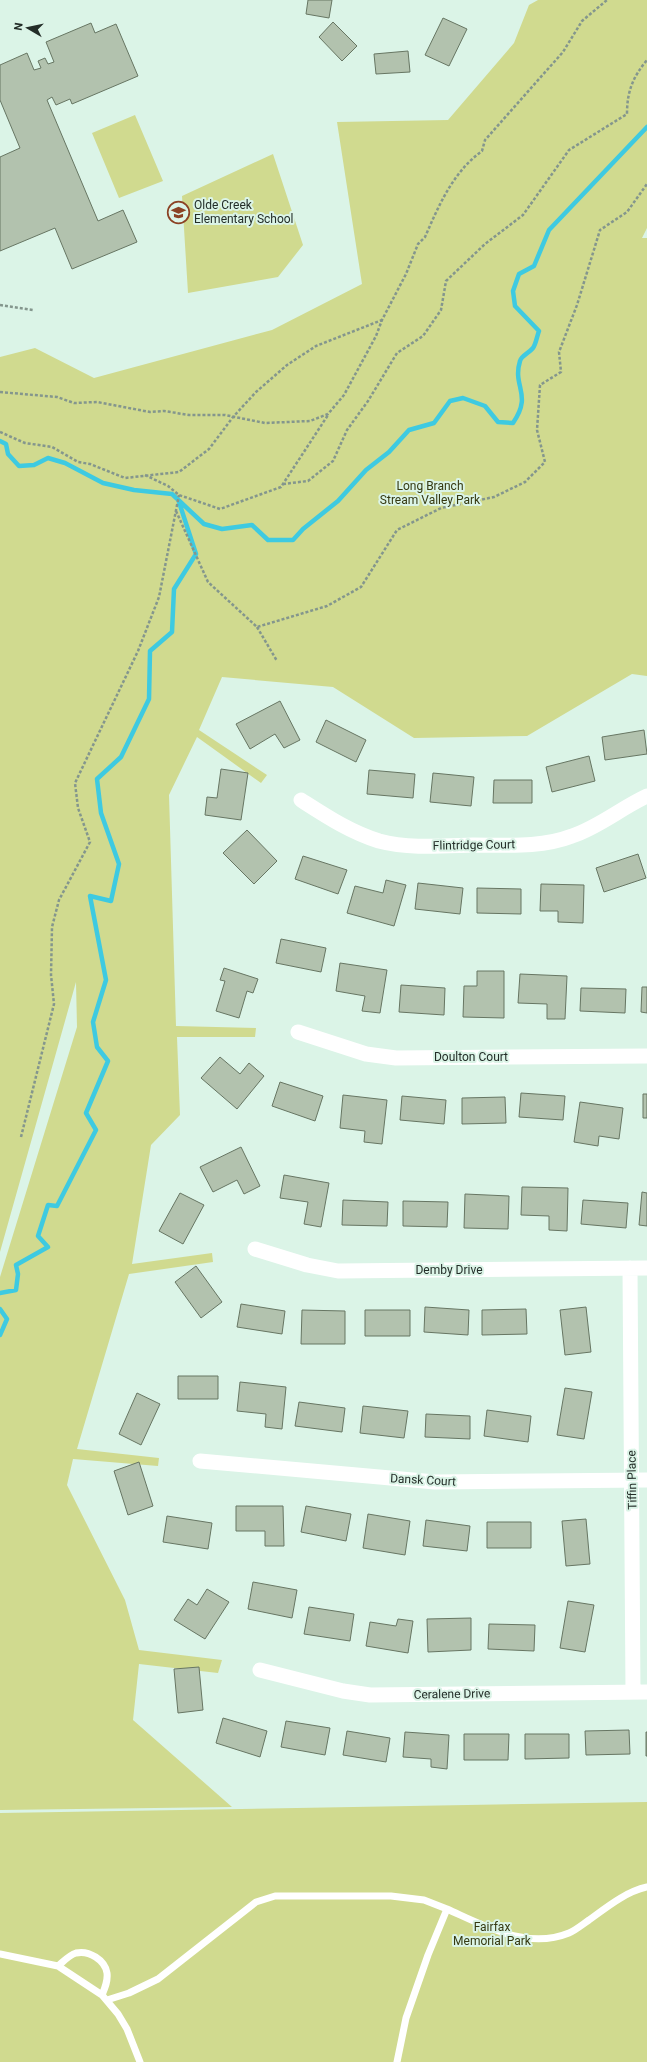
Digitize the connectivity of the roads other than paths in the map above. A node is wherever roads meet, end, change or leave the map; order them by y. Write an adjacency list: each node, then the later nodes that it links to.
1 (647, 796): 2 (street, Flintridge Court)
2 (301, 800)
3 (298, 1032): 4 (street, Doulton Court)
4 (647, 1056)
5 (255, 1248): 6 (street, Demby Drive)
6 (630, 1268): 7 (street, Demby Drive); 9 (street, Tiffin Place)
7 (647, 1268)
8 (200, 1461): 9 (street, Dansk Court)
9 (632, 1480): 10 (street, Dansk Court); 12 (street, Tiffin Place)
10 (647, 1480)
11 (260, 1670): 12 (street, Ceralene Drive)
12 (640, 1692)
13 (647, 1888): 14 (lane)
14 (447, 1909): 17 (lane); 19 (lane)
15 (0, 1954): 16 (lane)
16 (58, 1966): 17 (lane); 17 (lane)
17 (105, 1997): 18 (lane)
18 (140, 2062)
19 (397, 2062)

